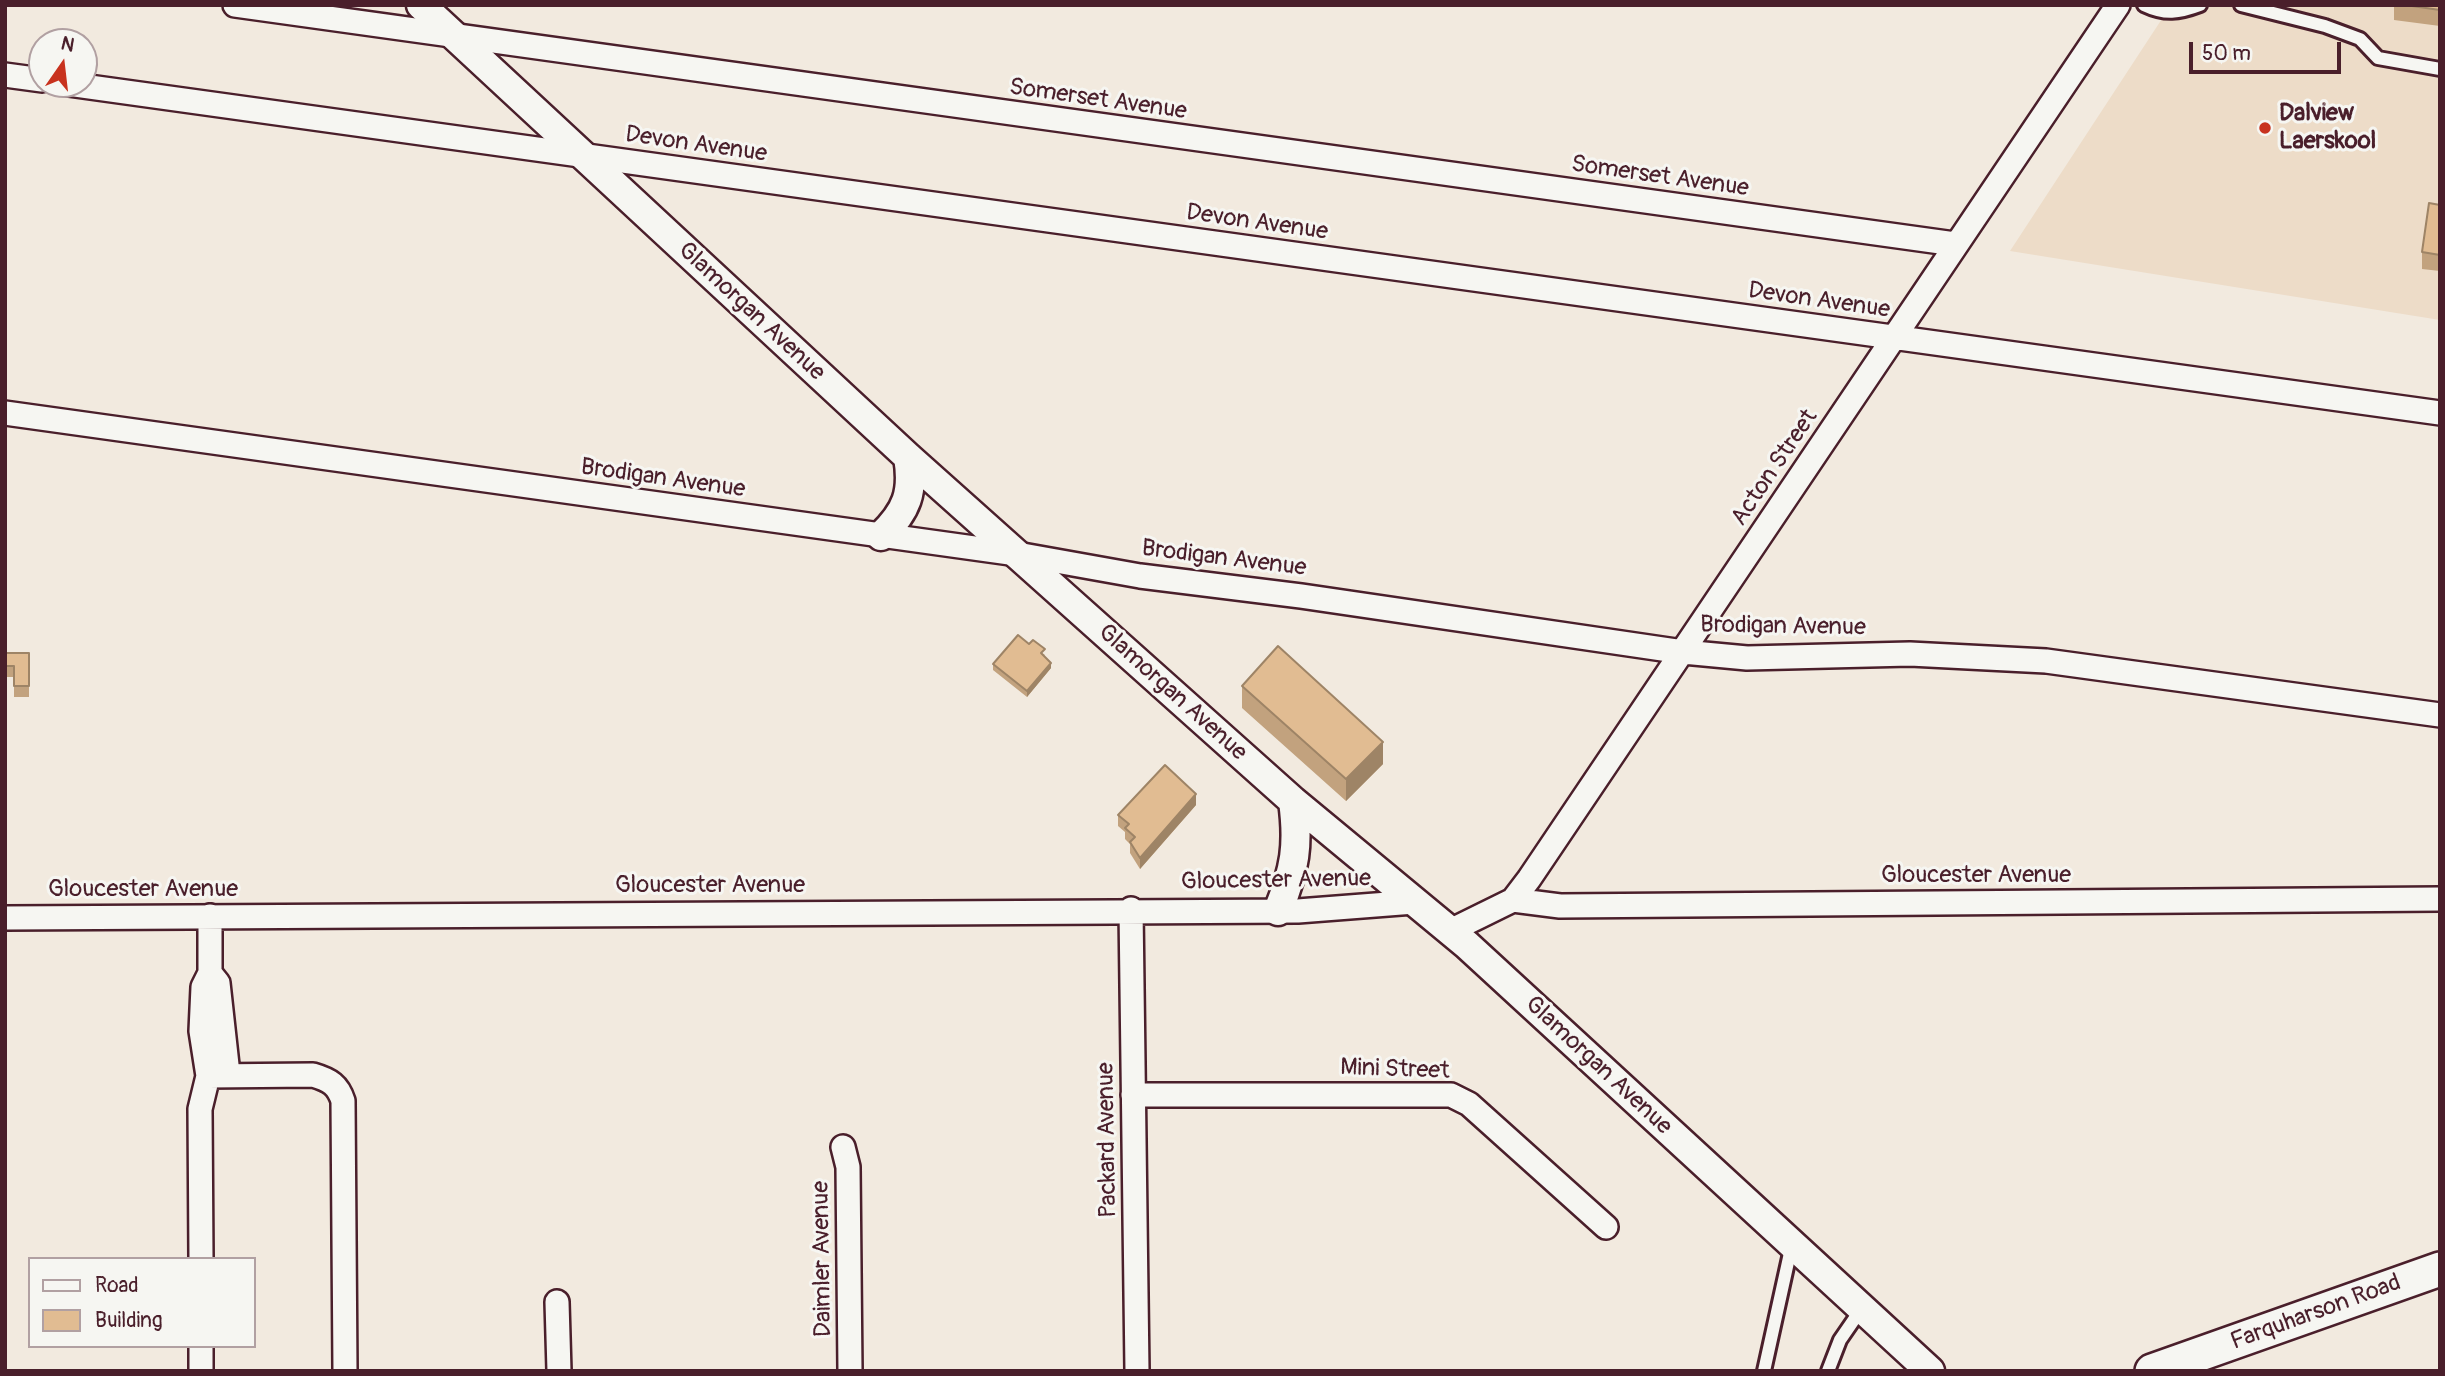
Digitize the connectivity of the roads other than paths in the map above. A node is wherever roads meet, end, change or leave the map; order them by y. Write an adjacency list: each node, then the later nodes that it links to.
1 (235, 5): 7 (street, Somerset Avenue)
2 (421, 5): 8 (street, Glamorgan Avenue)
3 (2118, 5): 14 (street, Acton Street)
4 (2144, 5): 5 (lane)
5 (2200, 5)
6 (2241, 5): 9 (lane)
7 (361, 14): 8 (street, Somerset Avenue)
8 (456, 38): 13 (street, Glamorgan Avenue); 14 (street, Somerset Avenue)
9 (2440, 68)
10 (5, 75): 11 (street)
11 (28, 78)
12 (98, 88): 13 (street, Devon Avenue)
13 (581, 155): 15 (street, Devon Avenue); 18 (street, Glamorgan Avenue)
14 (1955, 244): 15 (street, Acton Street)
15 (1893, 338): 17 (street, Devon Avenue); 21 (street, Acton Street)
16 (5, 413): 19 (street, Brodigan Avenue)
17 (2440, 413)
18 (908, 457): 19 (street); 20 (street, Glamorgan Avenue)
19 (881, 536): 20 (street, Brodigan Avenue)
20 (1017, 554): 21 (street, Brodigan Avenue); 23 (street, Glamorgan Avenue)
21 (1683, 652): 22 (street, Brodigan Avenue); 25 (street, Acton Street)
22 (2440, 715)
23 (1293, 801): 26 (street, Glamorgan Avenue); 28 (street)
24 (2440, 898): 25 (street, Gloucester Avenue)
25 (1513, 900): 31 (street, Acton Street)
26 (1414, 902): 28 (street, Gloucester Avenue); 31 (street, Glamorgan Avenue)
27 (1131, 909): 28 (street, Gloucester Avenue); 29 (street, Gloucester Avenue); 33 (street, Packard Avenue)
28 (1278, 911)
29 (210, 916): 30 (street, Gloucester Avenue); 32 (street)
30 (5, 918)
31 (1450, 931): 36 (street, Glamorgan Avenue)
32 (218, 1075): 37 (street); 43 (street)
33 (1133, 1095): 35 (street, Mini Street); 46 (street, Packard Avenue)
34 (843, 1147): 45 (street, Daimler Avenue)
35 (1606, 1227)
36 (1792, 1244): 40 (street, Glamorgan Avenue); 47 (lane)
37 (201, 1257)
38 (2440, 1269): 50 (main road, Farquharson Road)
39 (558, 1302): 44 (street)
40 (1863, 1308): 48 (lane); 49 (street, Glamorgan Avenue)
41 (201, 1348): 42 (street)
42 (201, 1371)
43 (345, 1371)
44 (559, 1371)
45 (850, 1371)
46 (1137, 1371)
47 (1765, 1371)
48 (1828, 1371)
49 (1930, 1371)
50 (2152, 1371)

